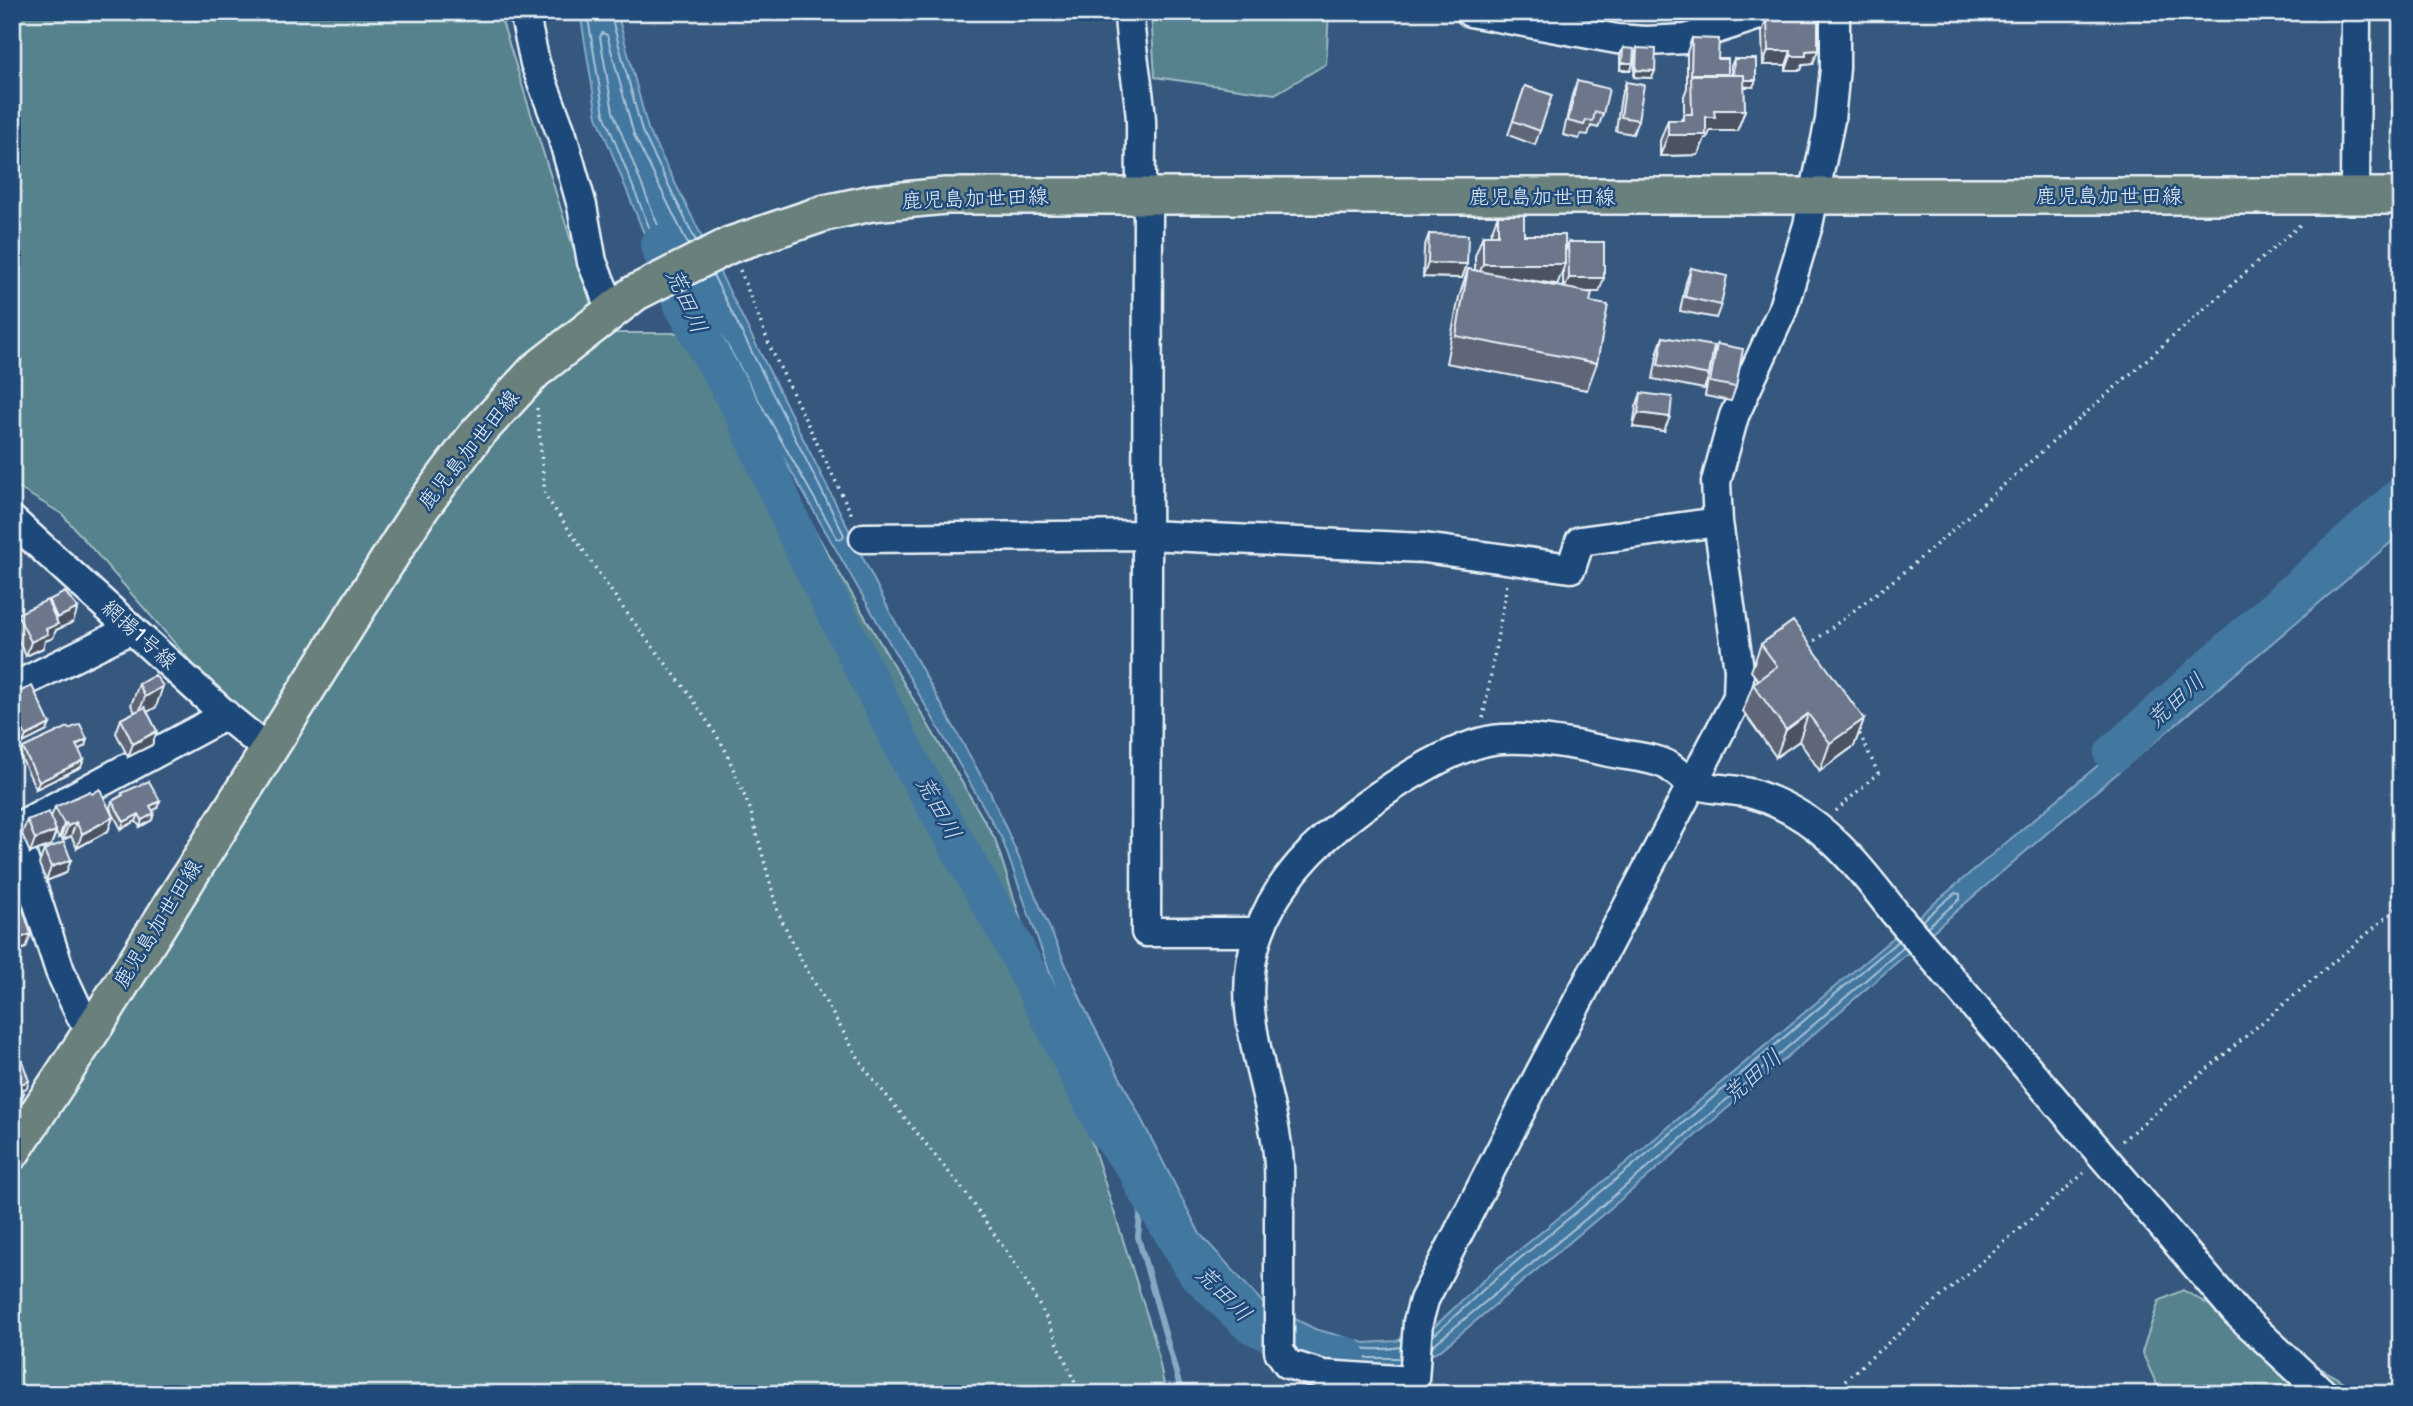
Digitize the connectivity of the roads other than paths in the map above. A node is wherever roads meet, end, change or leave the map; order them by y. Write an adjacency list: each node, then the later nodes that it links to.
1 (524, 12): 11 (street)
2 (1129, 12): 9 (street)
3 (1470, 12): 4 (street)
4 (1768, 12)
5 (1835, 12): 10 (street)
6 (2356, 12): 7 (street)
7 (2355, 195): 8 (main road, 鹿児島加世田線); 10 (main road, 鹿児島加世田線)
8 (2401, 195)
9 (1142, 197): 10 (main road, 鹿児島加世田線); 11 (main road, 鹿児島加世田線); 14 (street)
10 (1815, 197): 12 (street)
11 (623, 302): 19 (main road, 鹿児島加世田線)
12 (1718, 522): 14 (street); 20 (street)
13 (18, 534): 16 (street, 網揚1号線)
14 (1147, 535): 15 (street); 22 (street)
15 (864, 538)
16 (131, 629): 17 (street); 18 (street, 網揚1号線)
17 (12, 688)
18 (226, 715): 19 (street, 網揚1号線); 21 (street)
19 (267, 749): 23 (main road, 鹿児島加世田線)
20 (1692, 783): 22 (street); 25 (street); 26 (street)
21 (13, 827): 23 (street)
22 (1259, 932): 25 (street)
23 (97, 1023): 24 (main road, 鹿児島加世田線)
24 (12, 1152)
25 (1413, 1384)
26 (2323, 1394)

